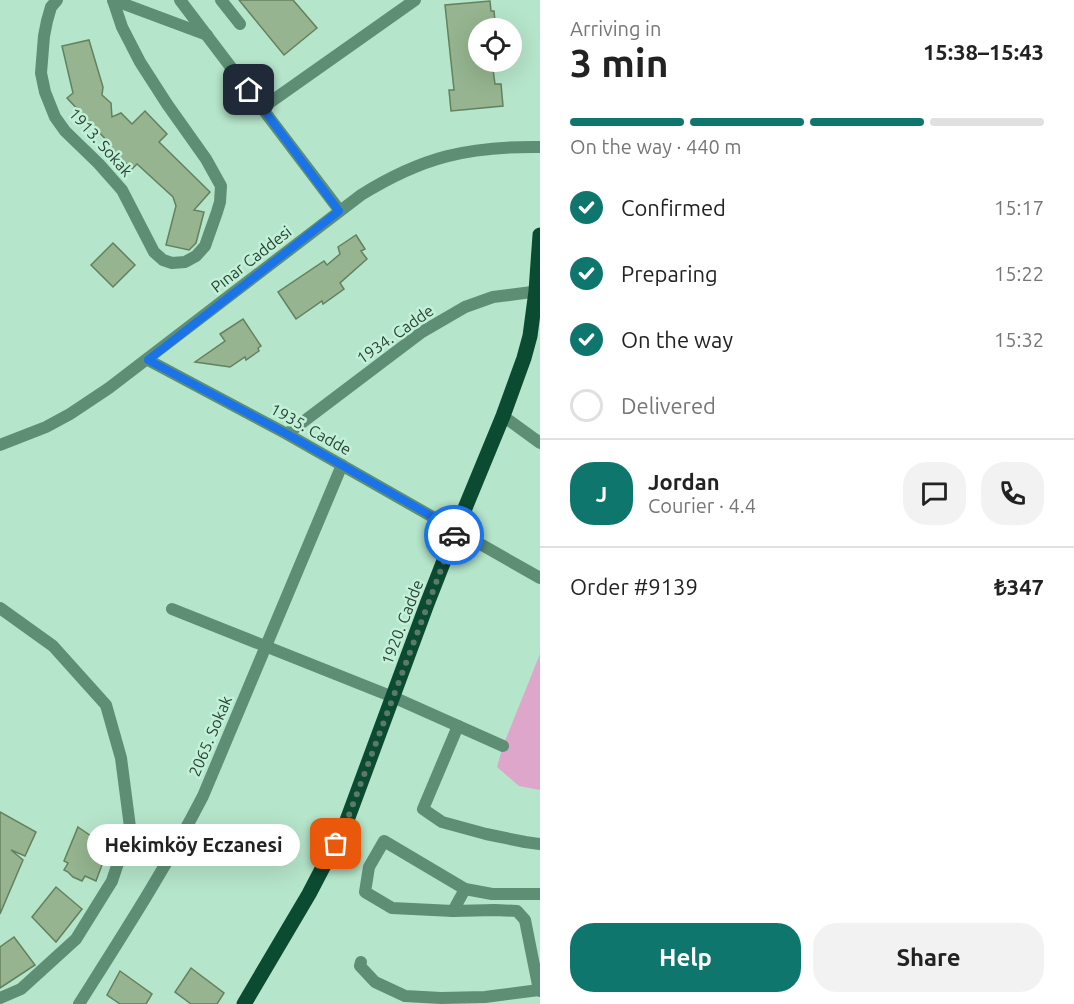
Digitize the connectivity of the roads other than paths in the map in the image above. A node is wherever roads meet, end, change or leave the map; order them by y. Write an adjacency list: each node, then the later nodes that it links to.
1 (57, 0): 2 (street, 1913. Sokak)
2 (113, 0): 7 (street, 1913. Sokak)
3 (180, 0): 7 (street)
4 (221, 0): 6 (street)
5 (414, 0): 8 (street)
6 (240, 24)
7 (208, 36): 8 (street)
8 (262, 108): 10 (street)
9 (540, 147): 10 (street, Pınar Caddesi)
10 (339, 211): 13 (street, Pınar Caddesi)
11 (540, 234): 12 (main road, 1920. Cadde)
12 (538, 291): 14 (main road, 1920. Cadde); 15 (street, 1934. Cadde)
13 (148, 360): 15 (street, 1935. Cadde); 17 (street, Pınar Caddesi)
14 (503, 416): 16 (street); 19 (main road, 1920. Cadde)
15 (287, 434): 18 (street, 1935. Cadde)
16 (540, 443)
17 (0, 445)
18 (342, 465): 19 (street, 1935. Cadde); 23 (street, 2065. Sokak)
19 (456, 530): 20 (street, 1935. Cadde); 24 (main road, 1920. Cadde)
20 (540, 578)
21 (0, 608): 33 (street)
22 (172, 609): 23 (street)
23 (266, 646): 24 (street); 34 (street, 2065. Sokak)
24 (393, 697): 25 (street); 35 (main road, 1920. Cadde)
25 (458, 726): 26 (street); 27 (street)
26 (503, 746)
27 (540, 844)
28 (465, 889): 29 (street); 30 (street); 30 (street)
29 (540, 894)
30 (453, 911): 32 (street)
31 (362, 962): 32 (street)
32 (539, 990)
33 (0, 998)
34 (79, 1004)
35 (244, 1004)

